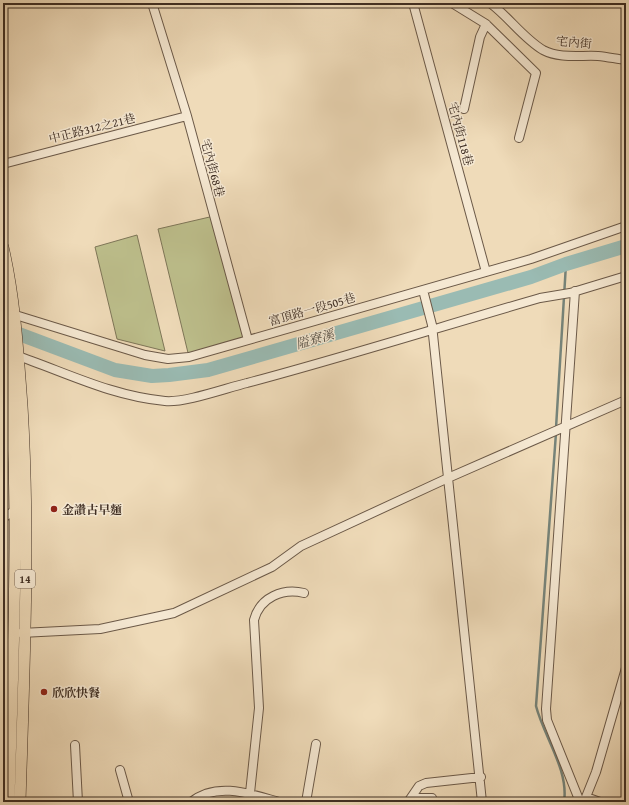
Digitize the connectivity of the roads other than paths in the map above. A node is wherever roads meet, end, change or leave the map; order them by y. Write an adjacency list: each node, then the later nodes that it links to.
1 (152, 3): 8 (street, 宅內街68巷)
2 (414, 3): 13 (street, 宅內街118巷)
3 (452, 3): 5 (street)
4 (490, 3): 6 (street, 宅內街)
5 (486, 24): 7 (street); 9 (street)
6 (626, 60)
7 (464, 109)
8 (187, 116): 10 (street, 中正路312之21巷); 20 (street, 宅內街68巷)
9 (518, 138)
10 (3, 164)
11 (626, 226): 13 (street, 富頂路一段505巷)
12 (3, 247): 18 (main road, 14)
13 (486, 272): 15 (street, 富頂路一段505巷)
14 (626, 276): 16 (street)
15 (424, 292): 19 (street); 20 (street, 富頂路一段505巷)
16 (569, 293): 19 (street); 23 (street)
17 (3, 311): 18 (street, 富頂路一段505巷); 21 (main road, 14)
18 (14, 314): 20 (street, 富頂路一段505巷); 21 (main road, 14)
19 (432, 327): 21 (street); 24 (street)
20 (248, 340)
21 (10, 353): 25 (main road, 14); 26 (main road, 14)
22 (626, 400): 23 (street)
23 (561, 428): 24 (street); 39 (street)
24 (448, 478): 29 (street); 36 (street)
25 (14, 511): 26 (street); 27 (street); 29 (main road, 14)
26 (26, 512): 29 (main road, 14)
27 (3, 518)
28 (304, 593): 37 (street)
29 (19, 633): 40 (main road, 14); 41 (main road, 14)
30 (626, 668): 31 (street)
31 (617, 698): 32 (street); 39 (street)
32 (626, 700)
33 (316, 744): 46 (street)
34 (75, 745): 42 (street)
35 (120, 770): 43 (street)
36 (481, 777): 38 (street); 48 (street)
37 (250, 793): 44 (street); 45 (street)
38 (409, 800): 47 (street)
39 (584, 800): 49 (street)
40 (9, 802)
41 (20, 802)
42 (78, 802)
43 (129, 802)
44 (191, 802)
45 (280, 802)
46 (306, 802)
47 (432, 802)
48 (482, 802)
49 (600, 802)

